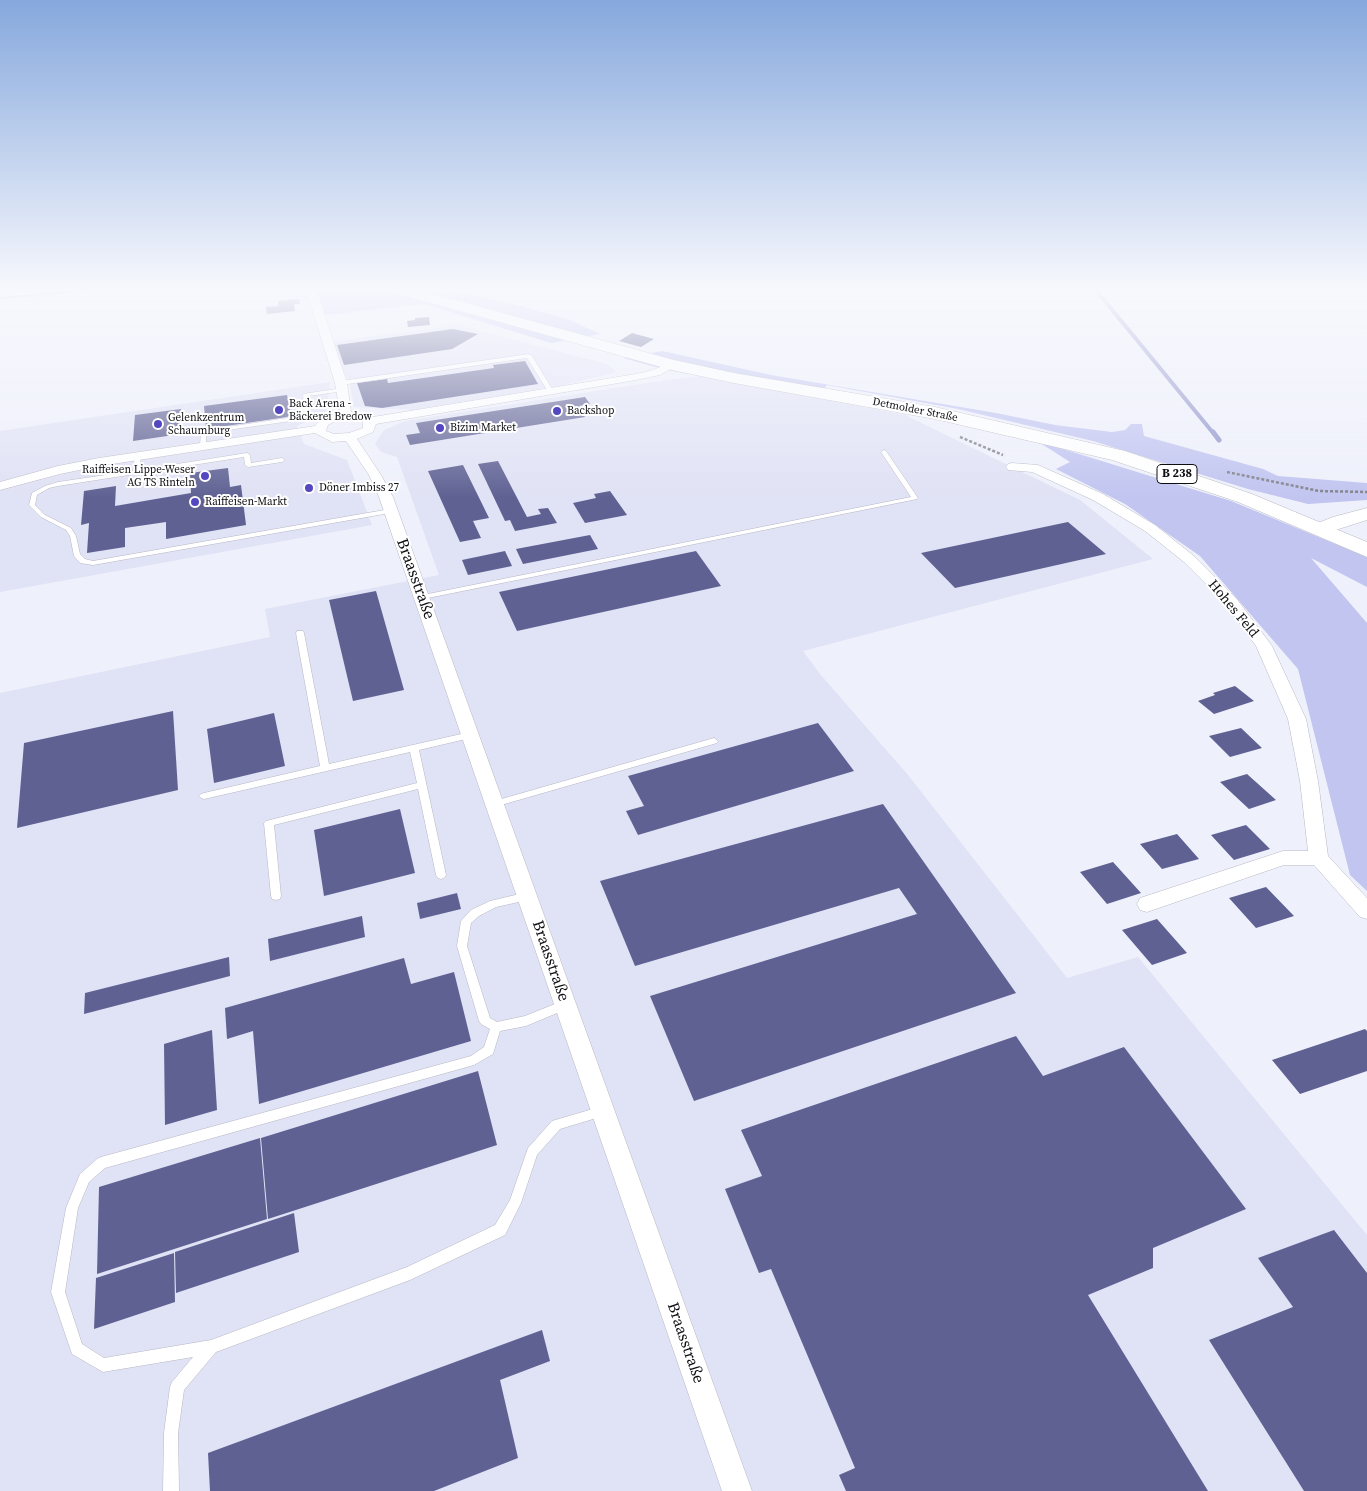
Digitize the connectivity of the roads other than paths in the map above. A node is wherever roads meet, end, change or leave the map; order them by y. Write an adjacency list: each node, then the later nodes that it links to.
1 (333, 359): 6 (street)
2 (513, 359): 6 (lane)
3 (531, 359): 7 (lane)
4 (649, 359): 5 (main road, Detmolder Straße / B 238)
5 (672, 365): 7 (street); 23 (main road, Detmolder Straße / B 238)
6 (342, 386): 8 (street); 13 (lane)
7 (551, 392): 9 (street)
8 (346, 415): 9 (street); 10 (street)
9 (370, 421): 11 (street)
10 (319, 429): 11 (street); 12 (street)
11 (350, 437): 21 (street, Braasstraße)
12 (246, 439): 13 (street); 15 (lane)
13 (203, 446): 16 (street)
14 (884, 452): 25 (lane)
15 (247, 455): 17 (lane); 19 (lane)
16 (138, 456): 19 (lane); 20 (street)
17 (282, 460)
18 (1012, 467): 34 (street, Hohes Feld)
19 (136, 472): 21 (lane)
20 (0, 486)
21 (390, 511): 25 (street, Braasstraße)
22 (1367, 514): 23 (main road)
23 (1320, 529): 24 (main road, B 238)
24 (1367, 550)
25 (423, 596): 27 (street, Braasstraße)
26 (300, 633): 30 (lane)
27 (470, 735): 29 (lane); 33 (street, Braasstraße)
28 (714, 741): 33 (lane)
29 (414, 748): 30 (lane); 31 (lane)
30 (325, 768): 32 (lane)
31 (422, 785): 35 (lane); 36 (lane)
32 (204, 796)
33 (494, 804): 37 (street, Braasstraße)
34 (1319, 858): 38 (street); 39 (street)
35 (442, 875)
36 (276, 896)
37 (528, 896): 40 (street, Braasstraße); 41 (lane)
38 (1147, 904)
39 (1367, 911)
40 (565, 1005): 41 (lane); 42 (street, Braasstraße)
41 (496, 1027): 43 (lane)
42 (603, 1110): 43 (lane); 45 (street, Braasstraße)
43 (210, 1347): 44 (lane)
44 (171, 1491)
45 (737, 1491)

